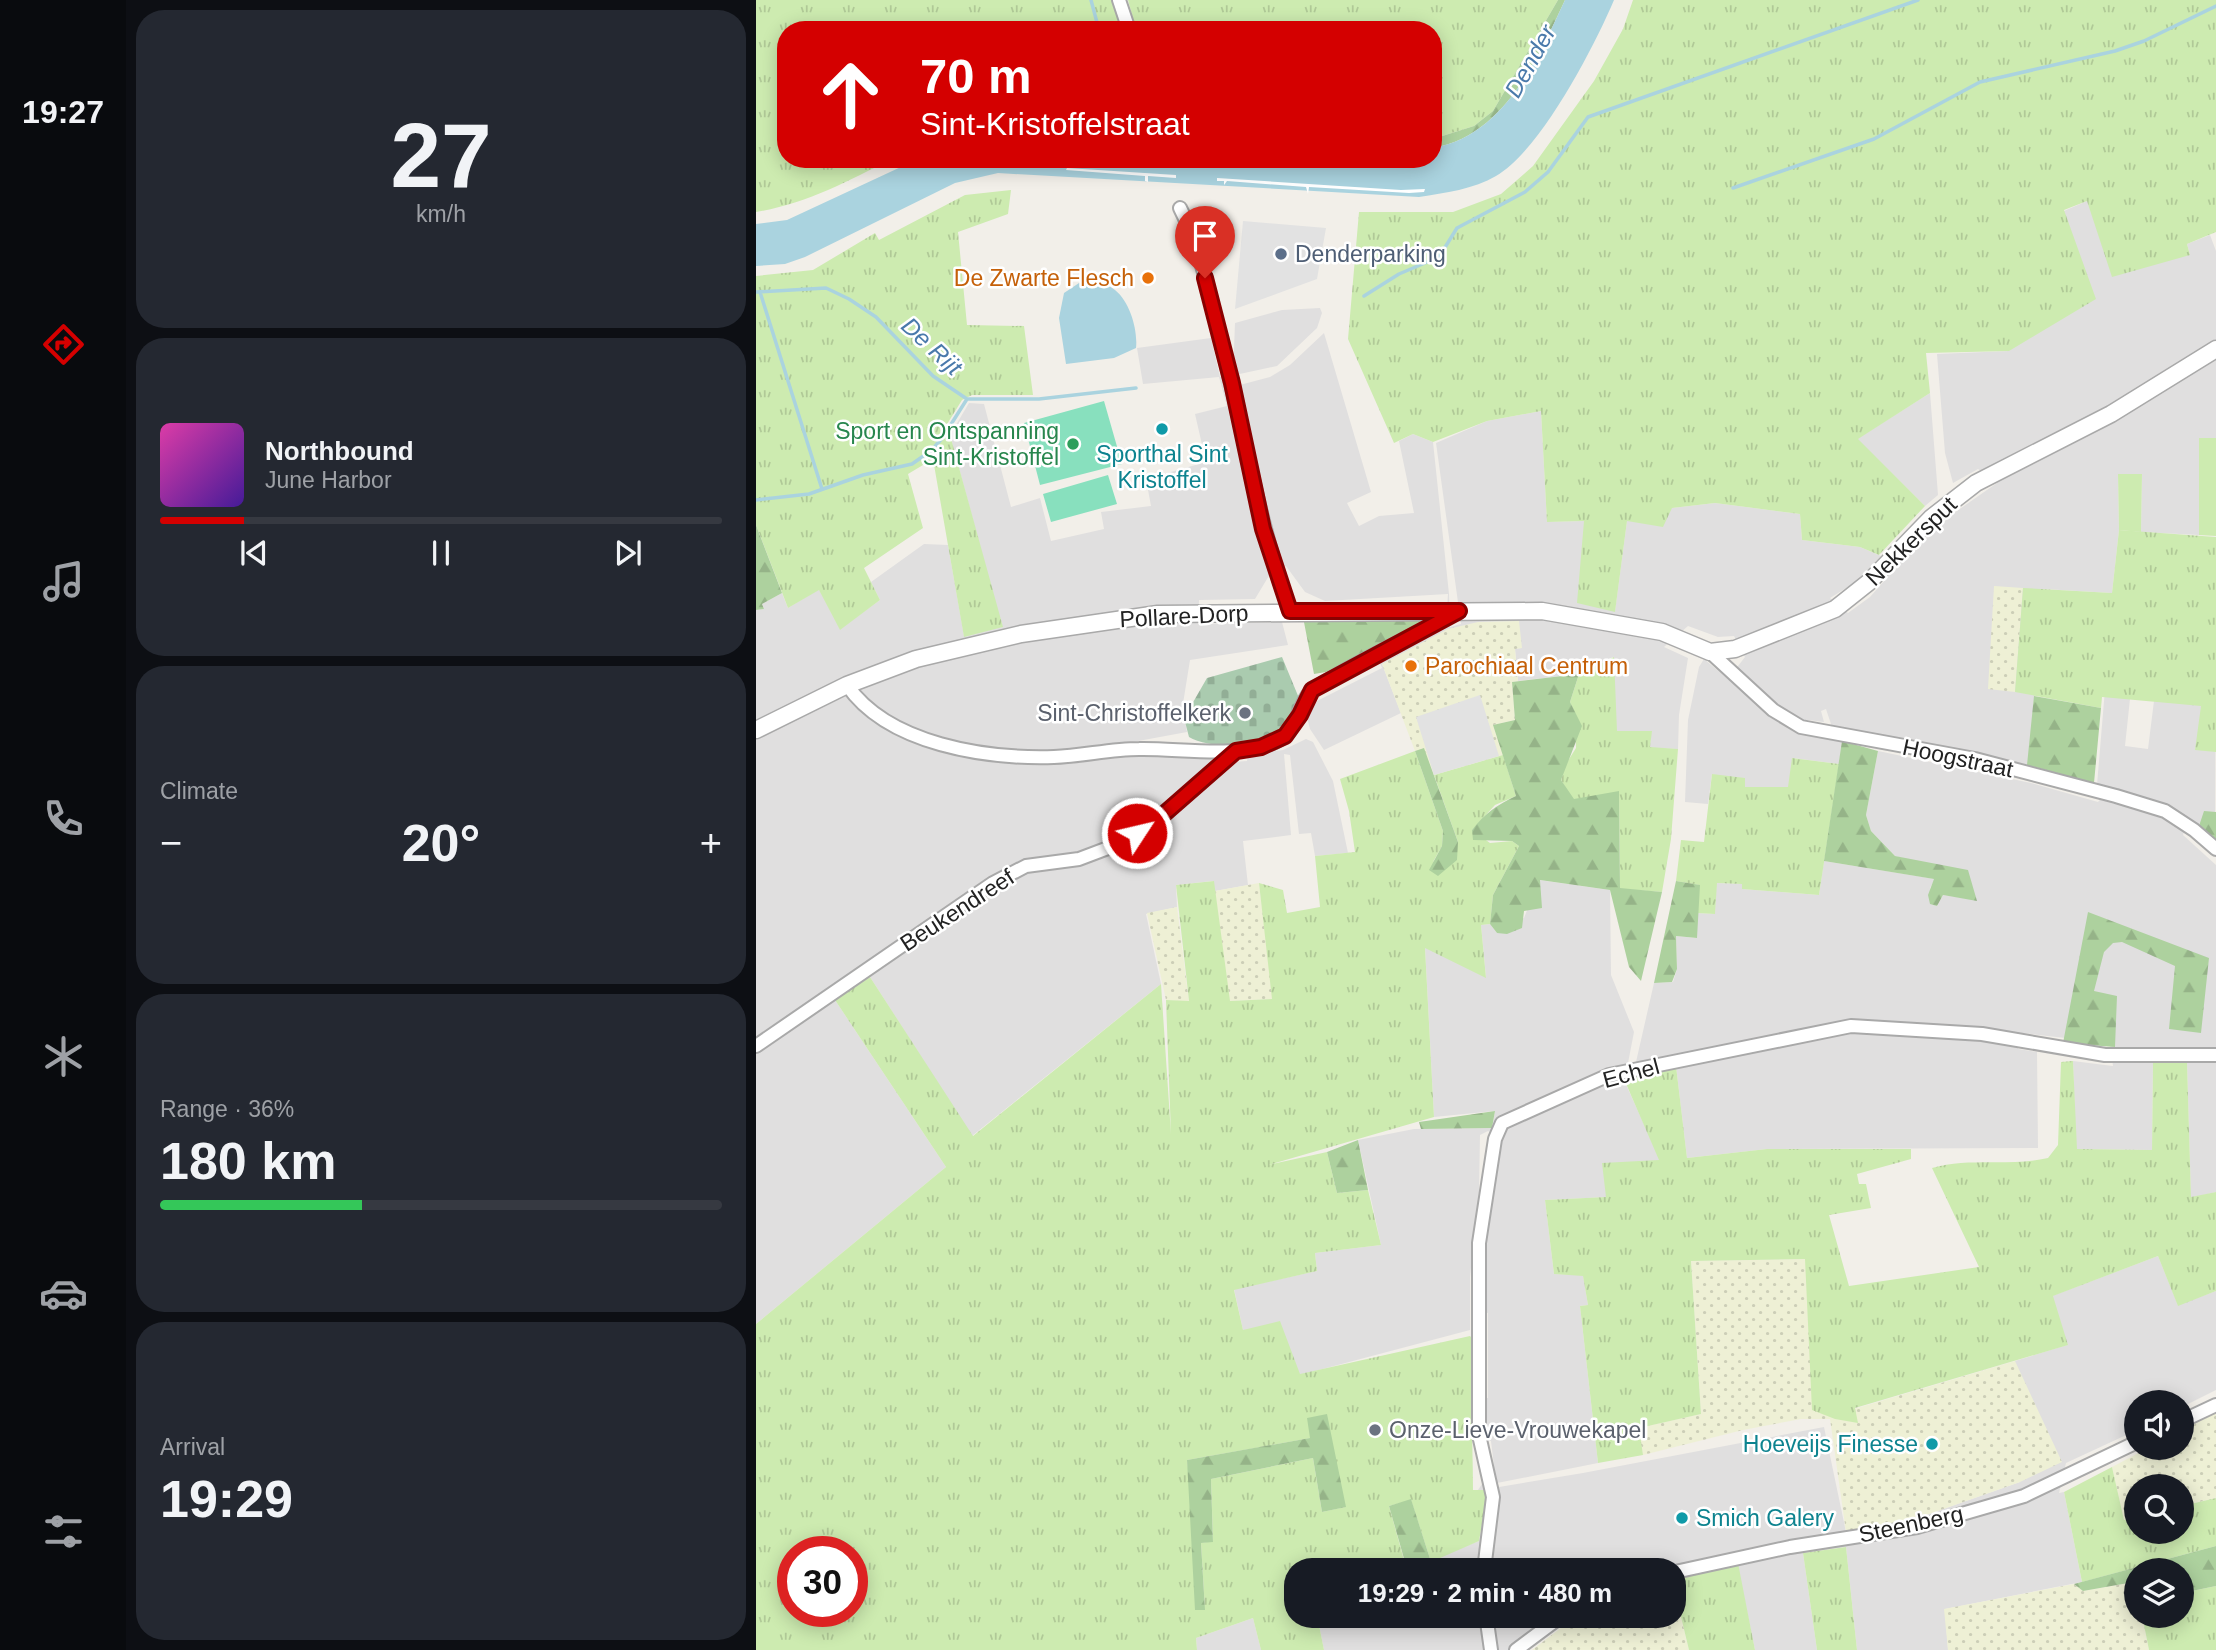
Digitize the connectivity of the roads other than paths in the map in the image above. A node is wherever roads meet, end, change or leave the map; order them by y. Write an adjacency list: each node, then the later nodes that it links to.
1 (1119, 0): 2 (street)
2 (1126, 21)
3 (1180, 208): 5 (street)
4 (2216, 349): 7 (street, Nekkersput)
5 (1290, 611): 6 (street, Pollare-Dorp); 8 (street, Pollare-Dorp)
6 (1459, 611): 7 (street, Pollare-Dorp); 10 (street)
7 (1710, 652): 11 (street, Hoogstraat)
8 (847, 685): 9 (street, Pollare-Dorp); 10 (street)
9 (756, 730)
10 (1236, 751): 12 (street, Beukendreef)
11 (2216, 849)
12 (756, 1046)
13 (2216, 1055): 17 (street, Echel)
14 (2216, 1405): 15 (street)
15 (2194, 1415)
16 (2124, 1448): 18 (street, Steenberg)
17 (1485, 1558)
18 (1686, 1570)
19 (1488, 1628): 21 (street)
20 (1546, 1628): 22 (street)
21 (1491, 1650)
22 (1516, 1650)

